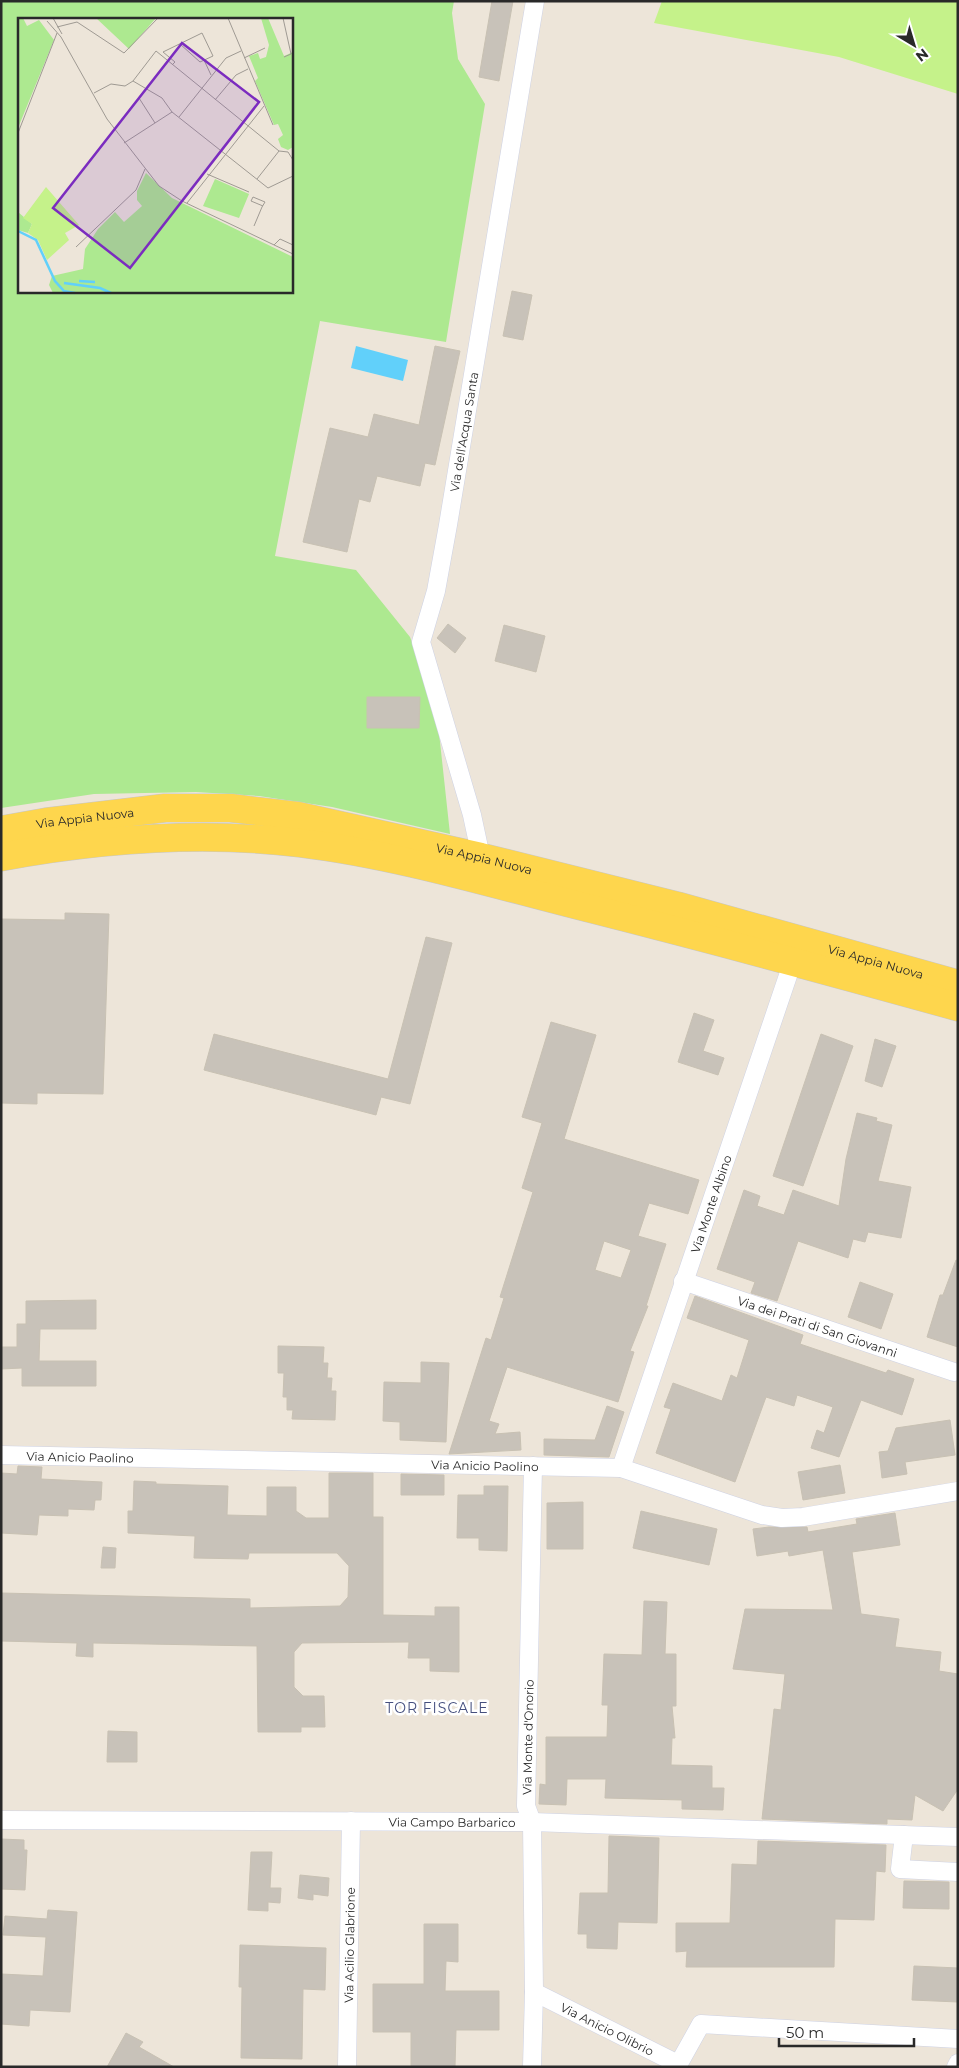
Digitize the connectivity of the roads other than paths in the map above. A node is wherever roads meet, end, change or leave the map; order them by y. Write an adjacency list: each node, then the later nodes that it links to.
1 (534, 1): 4 (street, Via dell'Acqua Santa)
2 (1, 830): 4 (main road, Via Appia Nuova)
3 (1, 857): 5 (main road, Via Appia Nuova)
4 (480, 857): 5 (main road, Via Appia Nuova)
5 (797, 951): 6 (main road, Via Appia Nuova); 7 (main road, Via Appia Nuova); 8 (street, Via Monte Albino)
6 (958, 984)
7 (958, 1007)
8 (683, 1281): 9 (street, Via dei Prati di San Giovanni); 12 (street, Via Monte Albino)
9 (954, 1372)
10 (1, 1455): 11 (street, Via Anicio Paolino)
11 (533, 1466): 12 (street, Via Anicio Paolino); 16 (street, Via Monte d'Onorio)
12 (621, 1468): 13 (street, Via Anicio Paolino)
13 (958, 1491)
14 (1, 1820): 15 (street, Via Campo Barbarico)
15 (352, 1821): 16 (street, Via Campo Barbarico); 23 (street, Via Acilio Glabrione)
16 (532, 1822): 17 (street, Via Campo Barbarico); 20 (street, Via Monte d'Onorio)
17 (904, 1835): 18 (street); 19 (street)
18 (958, 1837)
19 (958, 1872)
20 (534, 1992): 22 (street, Via Anicio Olibrio); 24 (street, Via Monte d'Onorio)
21 (958, 2039): 22 (street, Via Anicio Olibrio)
22 (677, 2065)
23 (347, 2067)
24 (532, 2067)

